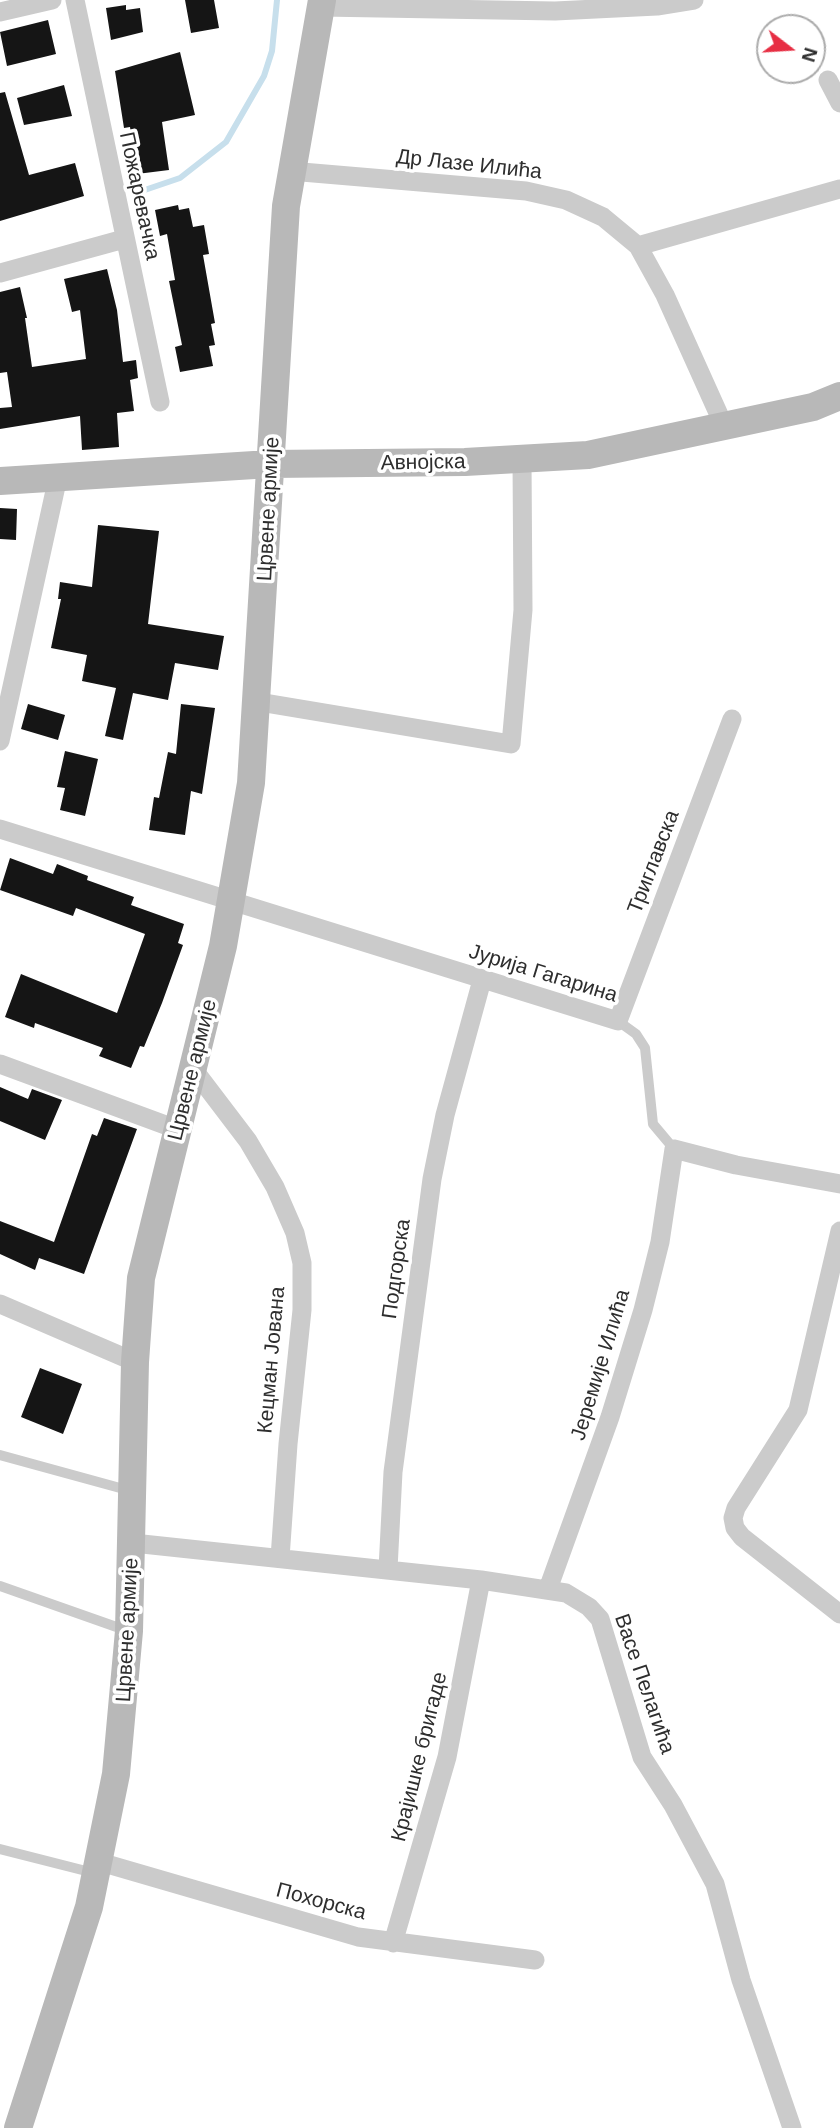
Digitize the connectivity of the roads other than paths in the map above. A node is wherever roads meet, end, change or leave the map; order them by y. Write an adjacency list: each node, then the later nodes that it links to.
1 (52, 0): 6 (street)
2 (75, 0): 11 (street, Пожаревачка)
3 (694, 0): 5 (street)
4 (322, 4): 5 (street); 9 (main road, Црвене армије)
5 (556, 5)
6 (0, 12)
7 (828, 80): 8 (street)
8 (840, 103)
9 (290, 171): 12 (street, Др Лазе Илића); 18 (main road, Црвене армије)
10 (840, 189): 12 (street)
11 (124, 239): 13 (street); 15 (street, Пожаревачка)
12 (638, 246): 16 (street, Др Лазе Илића)
13 (0, 273)
14 (840, 396): 16 (main road, Авнојска)
15 (160, 402)
16 (724, 426): 17 (main road, Авнојска)
17 (522, 460): 18 (main road, Авнојска); 21 (street)
18 (270, 464): 19 (main road, Авнојска); 21 (main road, Црвене армије)
19 (58, 477): 20 (main road, Авнојска); 23 (street)
20 (0, 481)
21 (258, 702): 25 (main road, Црвене армије)
22 (732, 719): 27 (street, Триглавска)
23 (0, 741)
24 (0, 829): 25 (street, Јурија Гагарина)
25 (231, 900): 26 (street, Јурија Гагарина); 29 (main road, Црвене армије)
26 (482, 980): 27 (street, Јурија Гагарина); 40 (street, Подгорска)
27 (618, 1021): 31 (lane, Јурија Гагарина)
28 (0, 1064): 30 (street)
29 (194, 1070): 30 (main road, Црвене армије); 39 (street, Кецман Јована)
30 (179, 1130): 35 (main road, Црвене армије)
31 (674, 1149): 32 (street); 43 (street, Јеремије Илића)
32 (840, 1184)
33 (840, 1231): 44 (street)
34 (0, 1304): 35 (street)
35 (135, 1362): 37 (main road, Црвене армије)
36 (0, 1455): 37 (lane)
37 (134, 1492): 38 (main road, Црвене армије)
38 (133, 1543): 39 (street, Васе Пелагића); 45 (main road, Црвене армије)
39 (280, 1558): 40 (street, Васе Пелагића)
40 (388, 1569): 41 (street, Васе Пелагића)
41 (481, 1580): 43 (street, Васе Пелагића); 48 (street, Крајишке бригаде)
42 (0, 1586): 45 (lane)
43 (548, 1589): 51 (street, Васе Пелагића)
44 (840, 1614)
45 (129, 1631): 47 (main road, Црвене армије)
46 (0, 1849): 47 (lane)
47 (99, 1868): 48 (street, Похорска); 50 (main road, Црвене армије)
48 (393, 1944): 49 (street, Похорска)
49 (535, 1960)
50 (18, 2128)
51 (792, 2128)

